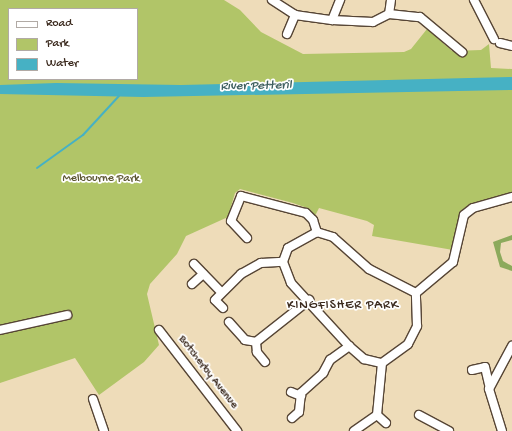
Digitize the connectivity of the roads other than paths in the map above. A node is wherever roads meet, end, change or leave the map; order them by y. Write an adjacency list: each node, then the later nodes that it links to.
1 (272, 0): 6 (street)
2 (340, 0): 7 (street)
3 (390, 0): 5 (street)
4 (474, 0): 9 (street)
5 (389, 14): 7 (street); 10 (street)
6 (295, 15): 7 (street); 8 (street)
7 (332, 20)
8 (287, 34)
9 (512, 46)
10 (462, 52)
11 (512, 197): 19 (street)
12 (317, 232): 13 (street); 14 (street); 19 (street)
13 (247, 238)
14 (283, 262): 18 (street); 20 (street)
15 (194, 264): 16 (street)
16 (203, 274): 17 (street); 18 (street)
17 (192, 284)
18 (221, 292): 21 (street)
19 (416, 293): 30 (street)
20 (309, 300): 26 (street); 27 (street)
21 (223, 308)
22 (67, 315): 24 (street)
23 (229, 322): 26 (street)
24 (0, 330)
25 (159, 330): 41 (street, Botcherby Avenue)
26 (256, 342): 29 (street)
27 (349, 346): 30 (street); 34 (street)
28 (512, 346): 32 (street)
29 (265, 362)
30 (382, 363): 36 (street)
31 (472, 370): 32 (street)
32 (490, 385): 44 (street)
33 (291, 392): 34 (street)
34 (301, 396): 38 (street)
35 (93, 399): 40 (street)
36 (378, 415): 39 (street); 42 (street)
37 (419, 415): 43 (street)
38 (292, 418)
39 (386, 423)
40 (104, 431)
41 (237, 431)
42 (354, 431)
43 (449, 431)
44 (502, 431)

